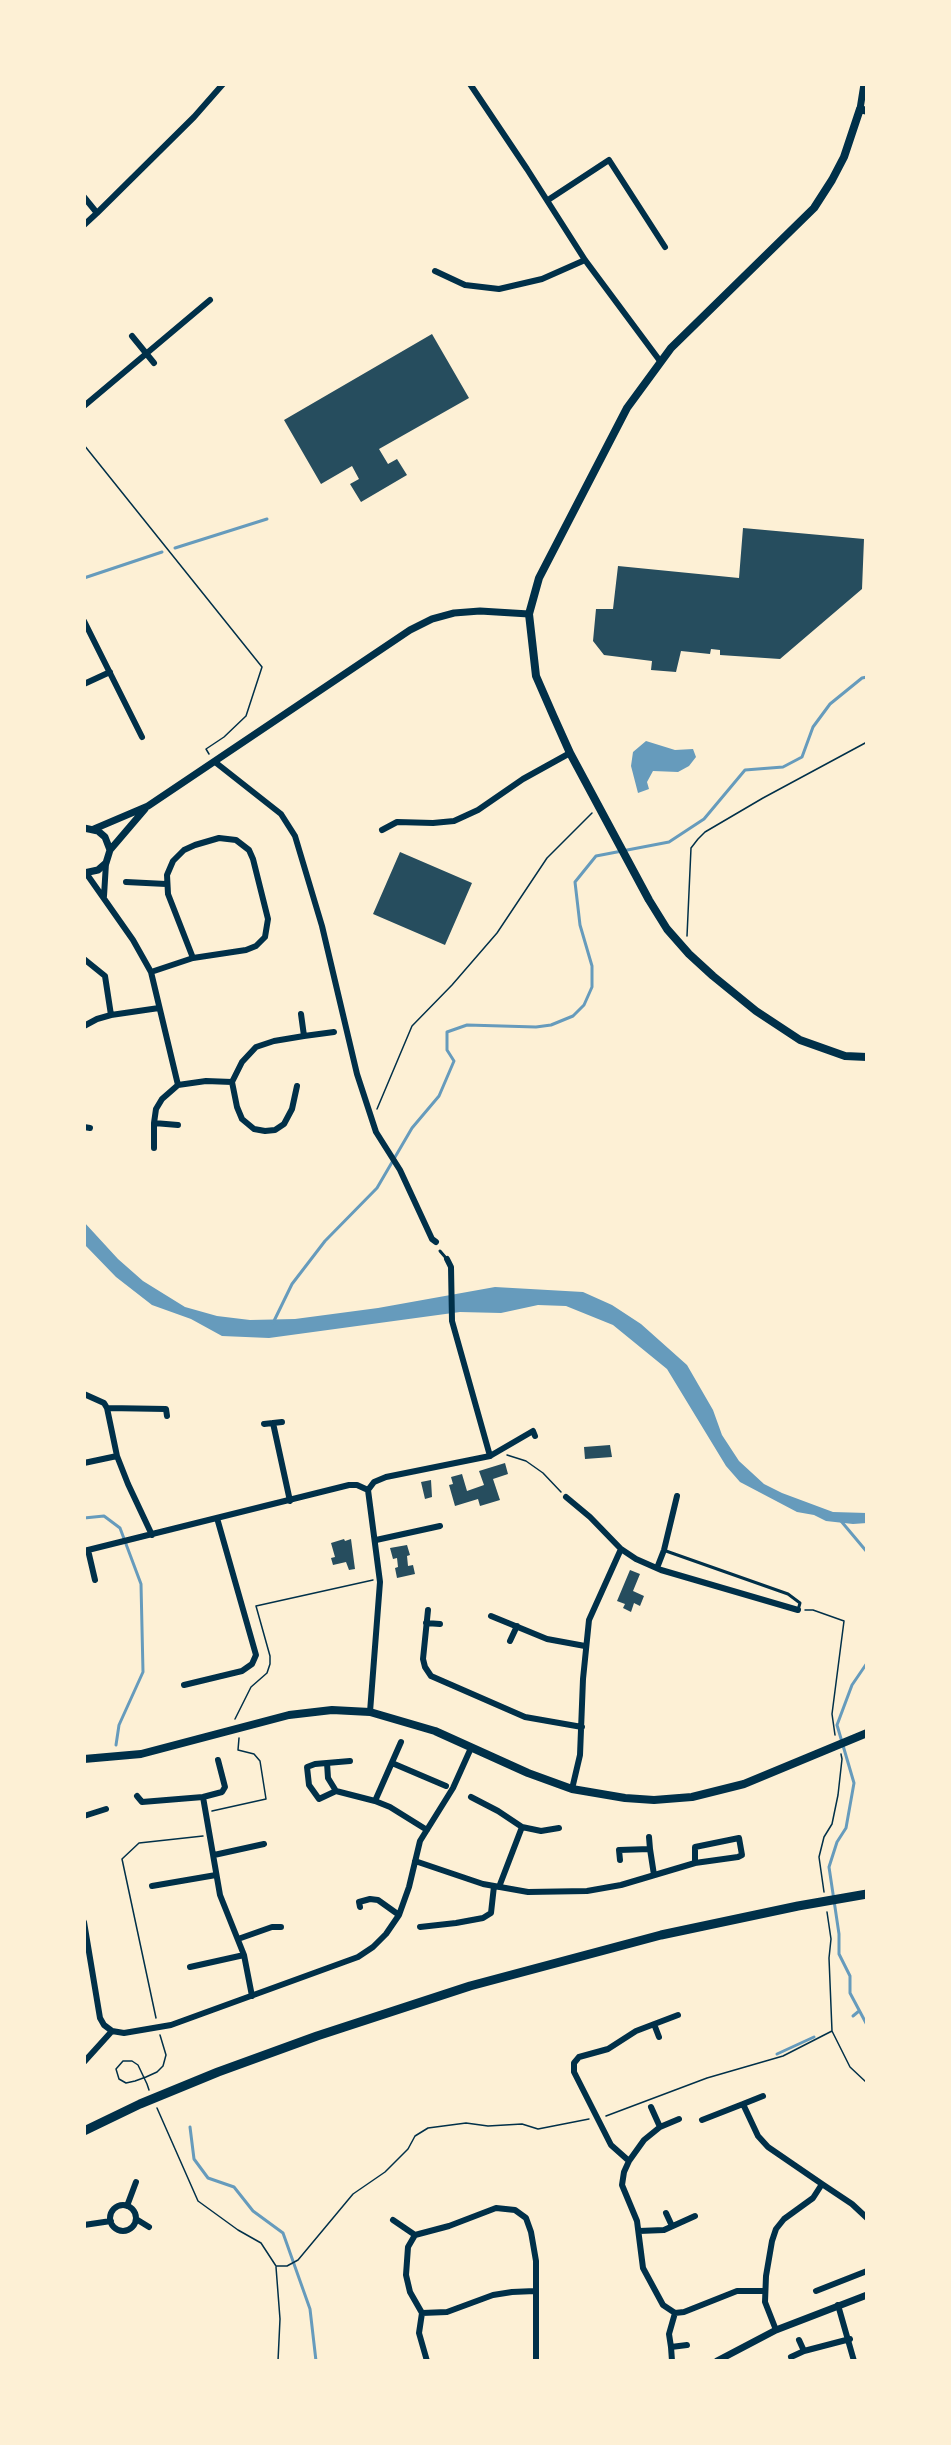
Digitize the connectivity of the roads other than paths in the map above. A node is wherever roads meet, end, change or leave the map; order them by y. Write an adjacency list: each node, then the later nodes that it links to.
1 (224, 84): 7 (street)
2 (470, 84): 6 (street)
3 (864, 84): 4 (street)
4 (863, 110): 15 (main road)
5 (84, 197): 7 (street)
6 (548, 200): 9 (street); 10 (street)
7 (97, 213): 8 (street)
8 (84, 225)
9 (665, 247)
10 (585, 260): 11 (street); 15 (street)
11 (435, 271)
12 (210, 300): 14 (street)
13 (132, 336): 14 (street)
14 (146, 352): 16 (street); 17 (street)
15 (660, 361): 18 (main road)
16 (154, 363)
17 (84, 406)
18 (529, 614): 23 (main road); 24 (street)
19 (84, 621): 20 (street)
20 (110, 672): 21 (street); 22 (street)
21 (84, 684)
22 (142, 737)
23 (570, 753): 27 (street); 43 (main road)
24 (215, 762): 25 (street); 50 (street)
25 (148, 806): 26 (street); 28 (street)
26 (88, 827): 28 (street)
27 (382, 830)
28 (110, 850): 29 (street)
29 (106, 864): 30 (street); 33 (street)
30 (85, 873): 33 (street)
31 (126, 882): 32 (street)
32 (166, 884): 34 (street); 34 (street)
33 (105, 898): 36 (street)
34 (192, 958): 36 (street)
35 (84, 959): 39 (street)
36 (151, 972): 37 (street)
37 (159, 1008): 39 (street); 45 (street)
38 (301, 1014): 42 (street)
39 (111, 1015): 40 (street)
40 (84, 1026)
41 (334, 1032): 42 (street)
42 (304, 1036): 44 (street)
43 (867, 1057)
44 (232, 1082): 45 (street); 46 (street)
45 (178, 1085): 47 (street)
46 (297, 1086)
47 (154, 1123): 48 (street); 49 (street)
48 (178, 1125)
49 (154, 1148)
50 (436, 1242)
51 (440, 1251): 52 (lane)
52 (447, 1259): 61 (street)
53 (84, 1394): 54 (street)
54 (107, 1408): 55 (street); 60 (street)
55 (168, 1416)
56 (282, 1422): 57 (street)
57 (273, 1423): 58 (street); 66 (street)
58 (264, 1424)
59 (535, 1436): 61 (street)
60 (117, 1456): 62 (street); 69 (street)
61 (490, 1456): 63 (street)
62 (84, 1463)
63 (368, 1490): 66 (street); 70 (street)
64 (677, 1496): 72 (street)
65 (566, 1497): 71 (street)
66 (290, 1501): 67 (street)
67 (218, 1518): 69 (street); 84 (street)
68 (440, 1526): 70 (street)
69 (152, 1535): 73 (street)
70 (376, 1540): 85 (street)
71 (621, 1549): 74 (street); 83 (street)
72 (664, 1550): 74 (street); 77 (lane)
73 (86, 1551): 75 (street)
74 (657, 1568): 77 (street)
75 (95, 1580)
76 (428, 1610): 79 (street)
77 (798, 1610)
78 (491, 1616): 81 (street)
79 (426, 1623): 80 (street); 86 (street)
80 (440, 1624)
81 (517, 1626): 82 (street); 83 (street)
82 (510, 1641)
83 (585, 1646): 86 (street)
84 (184, 1685)
85 (370, 1712): 89 (main road); 90 (main road)
86 (582, 1727): 96 (street)
87 (867, 1733): 96 (main road)
88 (401, 1742): 94 (street)
89 (471, 1748): 96 (main road); 106 (street)
90 (84, 1759)
91 (218, 1760): 99 (street)
92 (350, 1761): 93 (street)
93 (327, 1763): 97 (street); 97 (street)
94 (392, 1763): 95 (street); 101 (street)
95 (446, 1786)
96 (572, 1789)
97 (336, 1791): 101 (street)
98 (137, 1796): 99 (street)
99 (203, 1797): 110 (street)
100 (471, 1797): 104 (street)
101 (375, 1801): 106 (street)
102 (106, 1809): 103 (street)
103 (84, 1816)
104 (522, 1827): 105 (street); 117 (street)
105 (559, 1828)
106 (427, 1830): 112 (street)
107 (649, 1837): 109 (street)
108 (264, 1844): 110 (street)
109 (650, 1849): 111 (street); 115 (street)
110 (214, 1855): 114 (street)
111 (620, 1860)
112 (415, 1861): 117 (street); 120 (street)
113 (694, 1863): 113 (street); 115 (street)
114 (216, 1875): 116 (street); 124 (street)
115 (654, 1875): 117 (street)
116 (153, 1886)
117 (496, 1886): 123 (street)
118 (862, 1894): 141 (main road)
119 (359, 1902): 120 (street)
120 (399, 1915): 129 (street)
121 (84, 1922): 128 (street)
122 (281, 1927): 124 (street)
123 (420, 1927)
124 (238, 1939): 125 (street)
125 (244, 1955): 126 (street); 129 (street)
126 (190, 1967)
127 (84, 1986): 128 (street)
128 (94, 1986): 132 (street)
129 (252, 1996): 132 (street)
130 (678, 2015): 131 (street)
131 (654, 2024): 133 (street); 142 (street)
132 (112, 2031): 134 (street)
133 (659, 2037)
134 (84, 2062)
135 (764, 2096): 136 (street)
136 (743, 2104): 139 (street); 144 (street)
137 (651, 2107): 140 (street)
138 (679, 2119): 140 (street)
139 (702, 2120)
140 (660, 2127): 142 (street)
141 (84, 2131)
142 (629, 2161): 155 (street)
143 (136, 2182): 145 (street)
144 (822, 2184): 148 (street); 159 (street)
145 (127, 2206): 149 (street); 151 (street)
146 (666, 2213): 153 (street)
147 (695, 2216): 153 (street)
148 (867, 2218)
149 (136, 2219): 151 (street); 154 (street)
150 (393, 2220): 156 (street)
151 (111, 2221): 152 (street)
152 (84, 2225)
153 (672, 2226): 155 (street)
154 (149, 2227)
155 (639, 2231): 164 (street)
156 (415, 2235): 158 (street); 163 (street)
157 (867, 2271): 160 (street)
158 (535, 2291): 163 (street); 173 (street)
159 (765, 2291): 164 (street); 165 (street)
160 (816, 2291)
161 (867, 2295): 162 (street)
162 (838, 2306): 165 (street); 166 (street)
163 (422, 2313): 172 (street)
164 (675, 2313): 169 (street)
165 (776, 2330): 175 (street)
166 (850, 2339): 170 (street); 176 (street)
167 (799, 2340): 170 (street)
168 (687, 2345): 169 (street)
169 (671, 2347): 174 (street)
170 (804, 2351): 171 (street)
171 (791, 2357)
172 (427, 2361)
173 (536, 2361)
174 (672, 2361)
175 (717, 2361)
176 (854, 2361)

